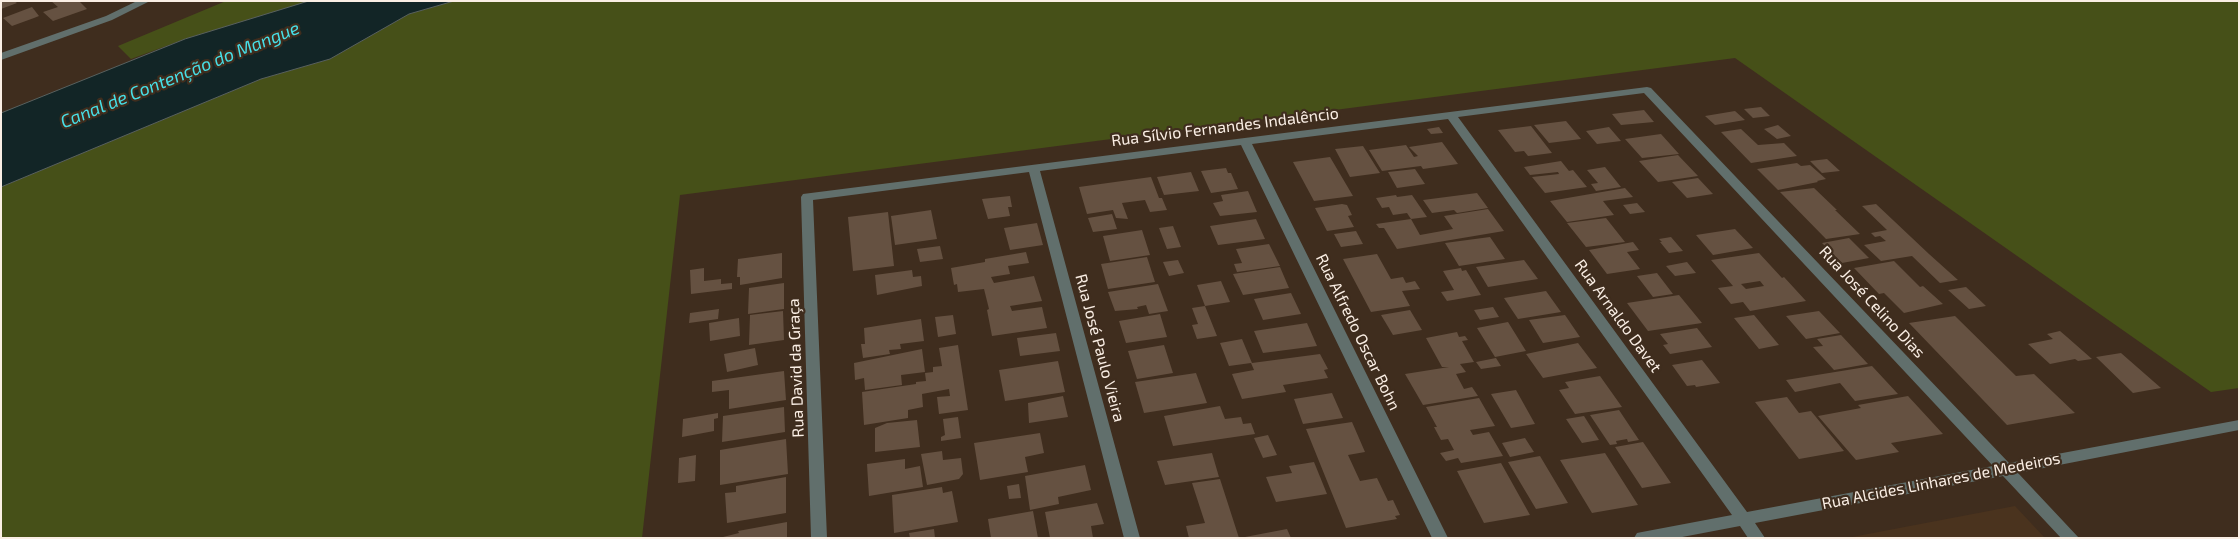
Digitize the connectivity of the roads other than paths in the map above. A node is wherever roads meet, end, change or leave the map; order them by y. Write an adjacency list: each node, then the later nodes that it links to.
1 (144, 1): 3 (street)
2 (149, 1): 3 (street)
3 (130, 8): 4 (street)
4 (1, 58)
5 (1647, 90): 6 (street, Rua Sílvio Fernandes Indalêncio); 11 (street, Rua José Celino Dias)
6 (1451, 115): 7 (street, Rua Sílvio Fernandes Indalêncio); 12 (street, Rua Arnaldo Davet)
7 (1245, 141): 8 (street, Rua Sílvio Fernandes Indalêncio); 15 (street, Rua Alfredo Oscar Bohn)
8 (1034, 168): 9 (street, Rua Sílvio Fernandes Indalêncio); 14 (street, Rua José Paulo Vieira)
9 (807, 197): 13 (street, Rua David da Graça)
10 (2239, 425): 11 (street, Rua Alcides Linhares de Medeiros)
11 (2006, 469): 12 (street, Rua Alcides Linhares de Medeiros); 18 (street, Rua José Celino Dias)
12 (1744, 519): 16 (street, Rua Alcides Linhares de Medeiros); 17 (street, Rua Arnaldo Davet)
13 (819, 538)
14 (1132, 538)
15 (1440, 538)
16 (1642, 538)
17 (1757, 538)
18 (2072, 538)

